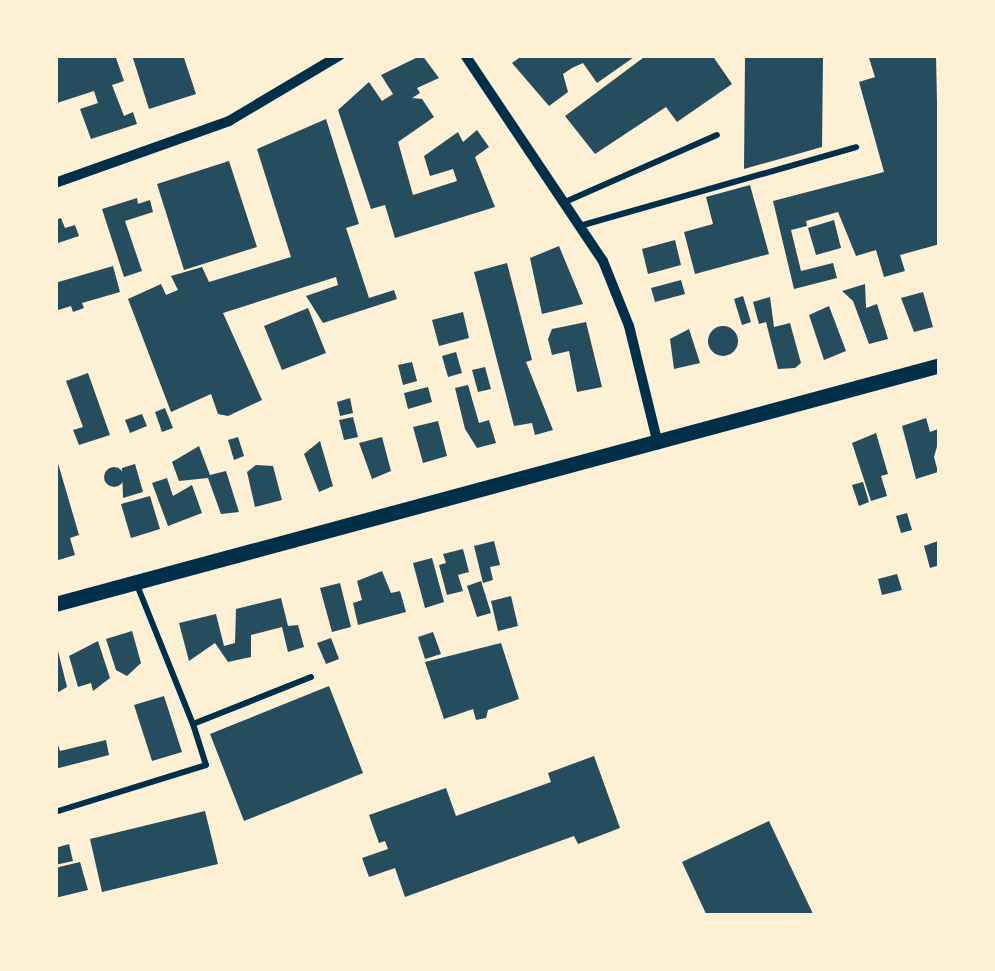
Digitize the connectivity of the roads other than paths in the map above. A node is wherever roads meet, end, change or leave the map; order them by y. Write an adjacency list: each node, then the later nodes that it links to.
1 (340, 55): 5 (street)
2 (465, 55): 6 (street)
3 (718, 135): 6 (lane)
4 (856, 147): 7 (lane)
5 (55, 182)
6 (565, 202): 7 (street)
7 (582, 225): 9 (street)
8 (940, 366): 9 (street)
9 (658, 444): 10 (street)
10 (136, 584): 11 (street); 13 (lane)
11 (55, 604)
12 (311, 677): 13 (lane)
13 (192, 724): 14 (lane)
14 (55, 812)

